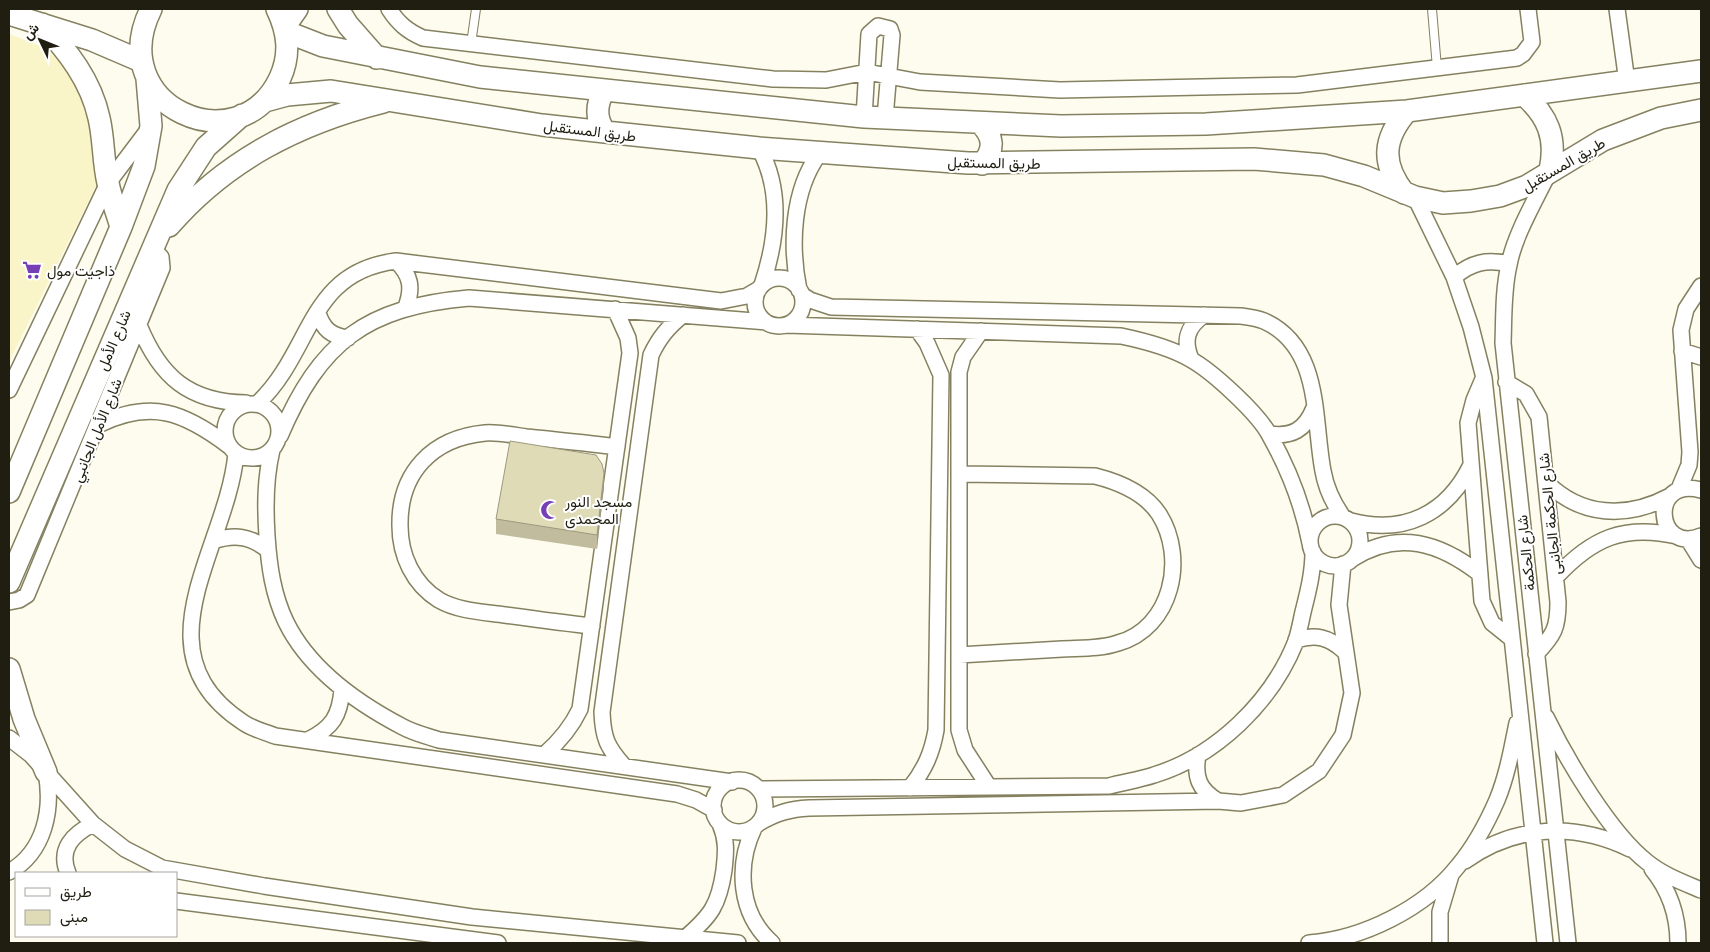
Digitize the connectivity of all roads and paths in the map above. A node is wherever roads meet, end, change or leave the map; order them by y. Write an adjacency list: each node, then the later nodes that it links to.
1 (151, 9): 15 (main road)
2 (297, 9): 10 (main road)
3 (338, 9): 13 (main road)
4 (389, 9): 12 (street)
5 (476, 9): 12 (lane)
6 (1432, 9): 14 (lane)
7 (1528, 9): 14 (street)
8 (1617, 9): 19 (street)
9 (9, 14): 11 (main road)
10 (283, 22): 13 (main road); 22 (main road)
11 (42, 24): 15 (main road); 35 (main road)
12 (472, 44): 17 (street)
13 (377, 58): 20 (main road)
14 (1437, 68): 18 (street)
15 (144, 70): 26 (main road); 29 (main road)
16 (1701, 71): 19 (main road)
17 (867, 72): 18 (street); 18 (street); 27 (street)
18 (889, 75): 27 (street)
19 (1627, 82): 21 (main road)
20 (604, 90): 27 (main road); 30 (main road)
21 (1524, 96): 25 (main road); 34 (main road)
22 (265, 101): 23 (main road, طريق المستقبل); 26 (main road)
23 (388, 101): 30 (main road, طريق المستقبل); 38 (main road)
24 (1701, 110): 34 (main road, طريق المستقبل)
25 (1407, 111): 28 (main road); 36 (main road)
26 (242, 115): 38 (main road, شارع الأمل)
27 (874, 117): 28 (main road)
28 (980, 123): 33 (main road)
29 (151, 126): 35 (street); 37 (main road)
30 (605, 132): 31 (main road, طريق المستقبل)
31 (759, 148): 32 (main road, طريق المستقبل); 43 (street)
32 (819, 154): 33 (main road, طريق المستقبل); 44 (street)
33 (982, 164): 36 (main road, طريق المستقبل)
34 (1550, 170): 36 (main road, طريق المستقبل); 40 (street, شارع الحكمة)
35 (108, 183): 37 (main road); 61 (street)
36 (1410, 195): 41 (street, شارع الحكمة)
37 (121, 227): 73 (main road)
38 (155, 244): 51 (street, شارع الأمل الجانبي); 88 (main road, شارع الأمل)
39 (396, 261): 43 (street); 45 (street); 47 (street)
40 (1509, 264): 41 (street); 60 (street, شارع الحكمة)
41 (1454, 277): 59 (street, شارع الحكمة)
42 (1701, 286): 56 (street)
43 (760, 287): 44 (street); 50 (street)
44 (800, 292): 49 (street); 52 (street)
45 (406, 307): 46 (street); 55 (street)
46 (616, 309): 48 (street); 67 (street)
47 (318, 313): 55 (street); 62 (street)
48 (683, 315): 50 (street); 81 (street)
49 (1204, 315): 58 (street); 63 (street)
50 (766, 322): 52 (street)
51 (139, 325): 62 (street); 64 (street, شارع الأمل الجانبي)
52 (786, 325): 53 (street)
53 (917, 329): 54 (street); 84 (street)
54 (981, 331): 58 (street); 70 (street)
55 (348, 338): 66 (street)
56 (1682, 351): 57 (street); 74 (street)
57 (1701, 357)
58 (1191, 359): 65 (street)
59 (1484, 378): 69 (street); 91 (street, شارع الحكمة)
60 (1506, 382): 71 (street, شارع الحكمة الجانبى); 94 (street, شارع الحكمة)
61 (10, 383)
62 (253, 403): 66 (street); 68 (street)
63 (1314, 408): 65 (street); 75 (street)
64 (98, 425): 68 (street); 89 (street, شارع الأمل الجانبي)
65 (1270, 434): 78 (street)
66 (276, 443): 68 (street); 79 (street)
67 (617, 447): 80 (street); 90 (street)
68 (233, 450): 77 (street)
69 (1471, 464): 75 (street); 86 (street)
70 (959, 474): 85 (street); 95 (street)
71 (1546, 482): 74 (street); 87 (street, شارع الحكمة الجانبى)
72 (1701, 490): 74 (street)
73 (9, 492)
74 (1674, 493): 76 (street)
75 (1347, 519): 78 (street); 83 (street)
76 (1689, 537): 82 (street); 87 (street)
77 (213, 541): 79 (street); 103 (street)
78 (1311, 548): 83 (street); 92 (street)
79 (268, 550): 97 (street)
80 (602, 552): 81 (street); 90 (street)
81 (624, 554): 106 (street)
82 (1701, 560)
83 (1347, 562): 86 (street); 93 (street)
84 (938, 568): 85 (street); 98 (street)
85 (959, 568): 95 (street)
86 (1480, 574): 91 (street)
87 (1556, 577): 94 (street, شارع الحكمة الجانبى)
88 (9, 582)
89 (9, 602)
90 (592, 626): 104 (street)
91 (1512, 639): 100 (street, شارع الحكمة)
92 (1296, 640): 93 (street); 105 (street)
93 (1344, 651): 112 (street)
94 (1536, 654): 101 (street, شارع الحكمة)
95 (959, 655): 99 (street)
96 (9, 669): 107 (main road)
97 (342, 689): 103 (street); 104 (street)
98 (936, 706): 99 (street); 110 (street)
99 (959, 706): 109 (street)
100 (1520, 709): 117 (street, شارع الحكمة); 120 (street)
101 (1542, 709): 116 (street, شارع الحكمة); 118 (street)
102 (9, 738): 107 (street)
103 (308, 740): 113 (street)
104 (544, 755): 106 (street)
105 (1198, 755): 109 (street); 112 (street)
106 (624, 766): 108 (street)
107 (46, 772): 114 (street); 121 (street)
108 (732, 782): 111 (street); 113 (street)
109 (989, 787): 110 (street)
110 (910, 788): 111 (street)
111 (759, 789): 115 (street)
112 (1218, 801): 115 (street)
113 (717, 817): 115 (street); 129 (street)
114 (93, 824): 122 (street); 123 (street)
115 (756, 825): 132 (street)
116 (1555, 830): 117 (street); 118 (street); 136 (street, شارع الحكمة)
117 (1534, 832): 120 (street); 135 (street, شارع الحكمة)
118 (1633, 850): 119 (street)
119 (1647, 862): 124 (street); 137 (street)
120 (1455, 870): 133 (street); 134 (street)
121 (9, 872)
122 (68, 872)
123 (264, 886): 126 (street); 128 (street)
124 (1701, 890)
125 (178, 901): 126 (street)
126 (260, 912): 127 (street)
127 (421, 938): 130 (street)
128 (619, 938): 129 (street)
129 (684, 939): 131 (street)
130 (498, 943)
131 (738, 943)
132 (772, 943)
133 (1309, 943)
134 (1440, 943)
135 (1545, 943)
136 (1568, 943)
137 (1678, 943)

